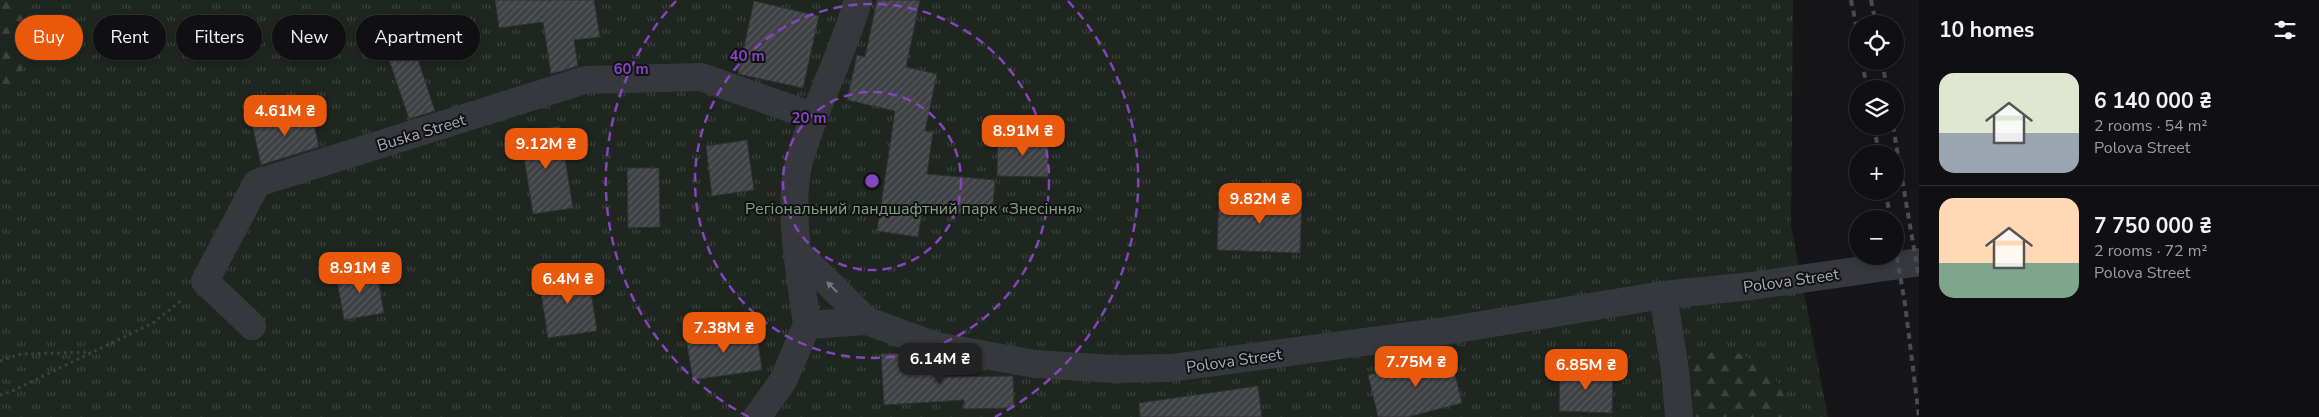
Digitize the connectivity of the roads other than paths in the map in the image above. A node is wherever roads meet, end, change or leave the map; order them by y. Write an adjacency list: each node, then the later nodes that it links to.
1 (858, 0): 2 (street)
2 (815, 118): 3 (street); 8 (street, Buska Street)
3 (798, 253): 6 (street, one-way to 3); 7 (street)
4 (1919, 262): 5 (street, Polova Street)
5 (1662, 295): 6 (street, Polova Street); 10 (street)
6 (867, 321): 7 (street, Polova Street)
7 (807, 325): 9 (street)
8 (252, 326)
9 (758, 417)
10 (1679, 417)

